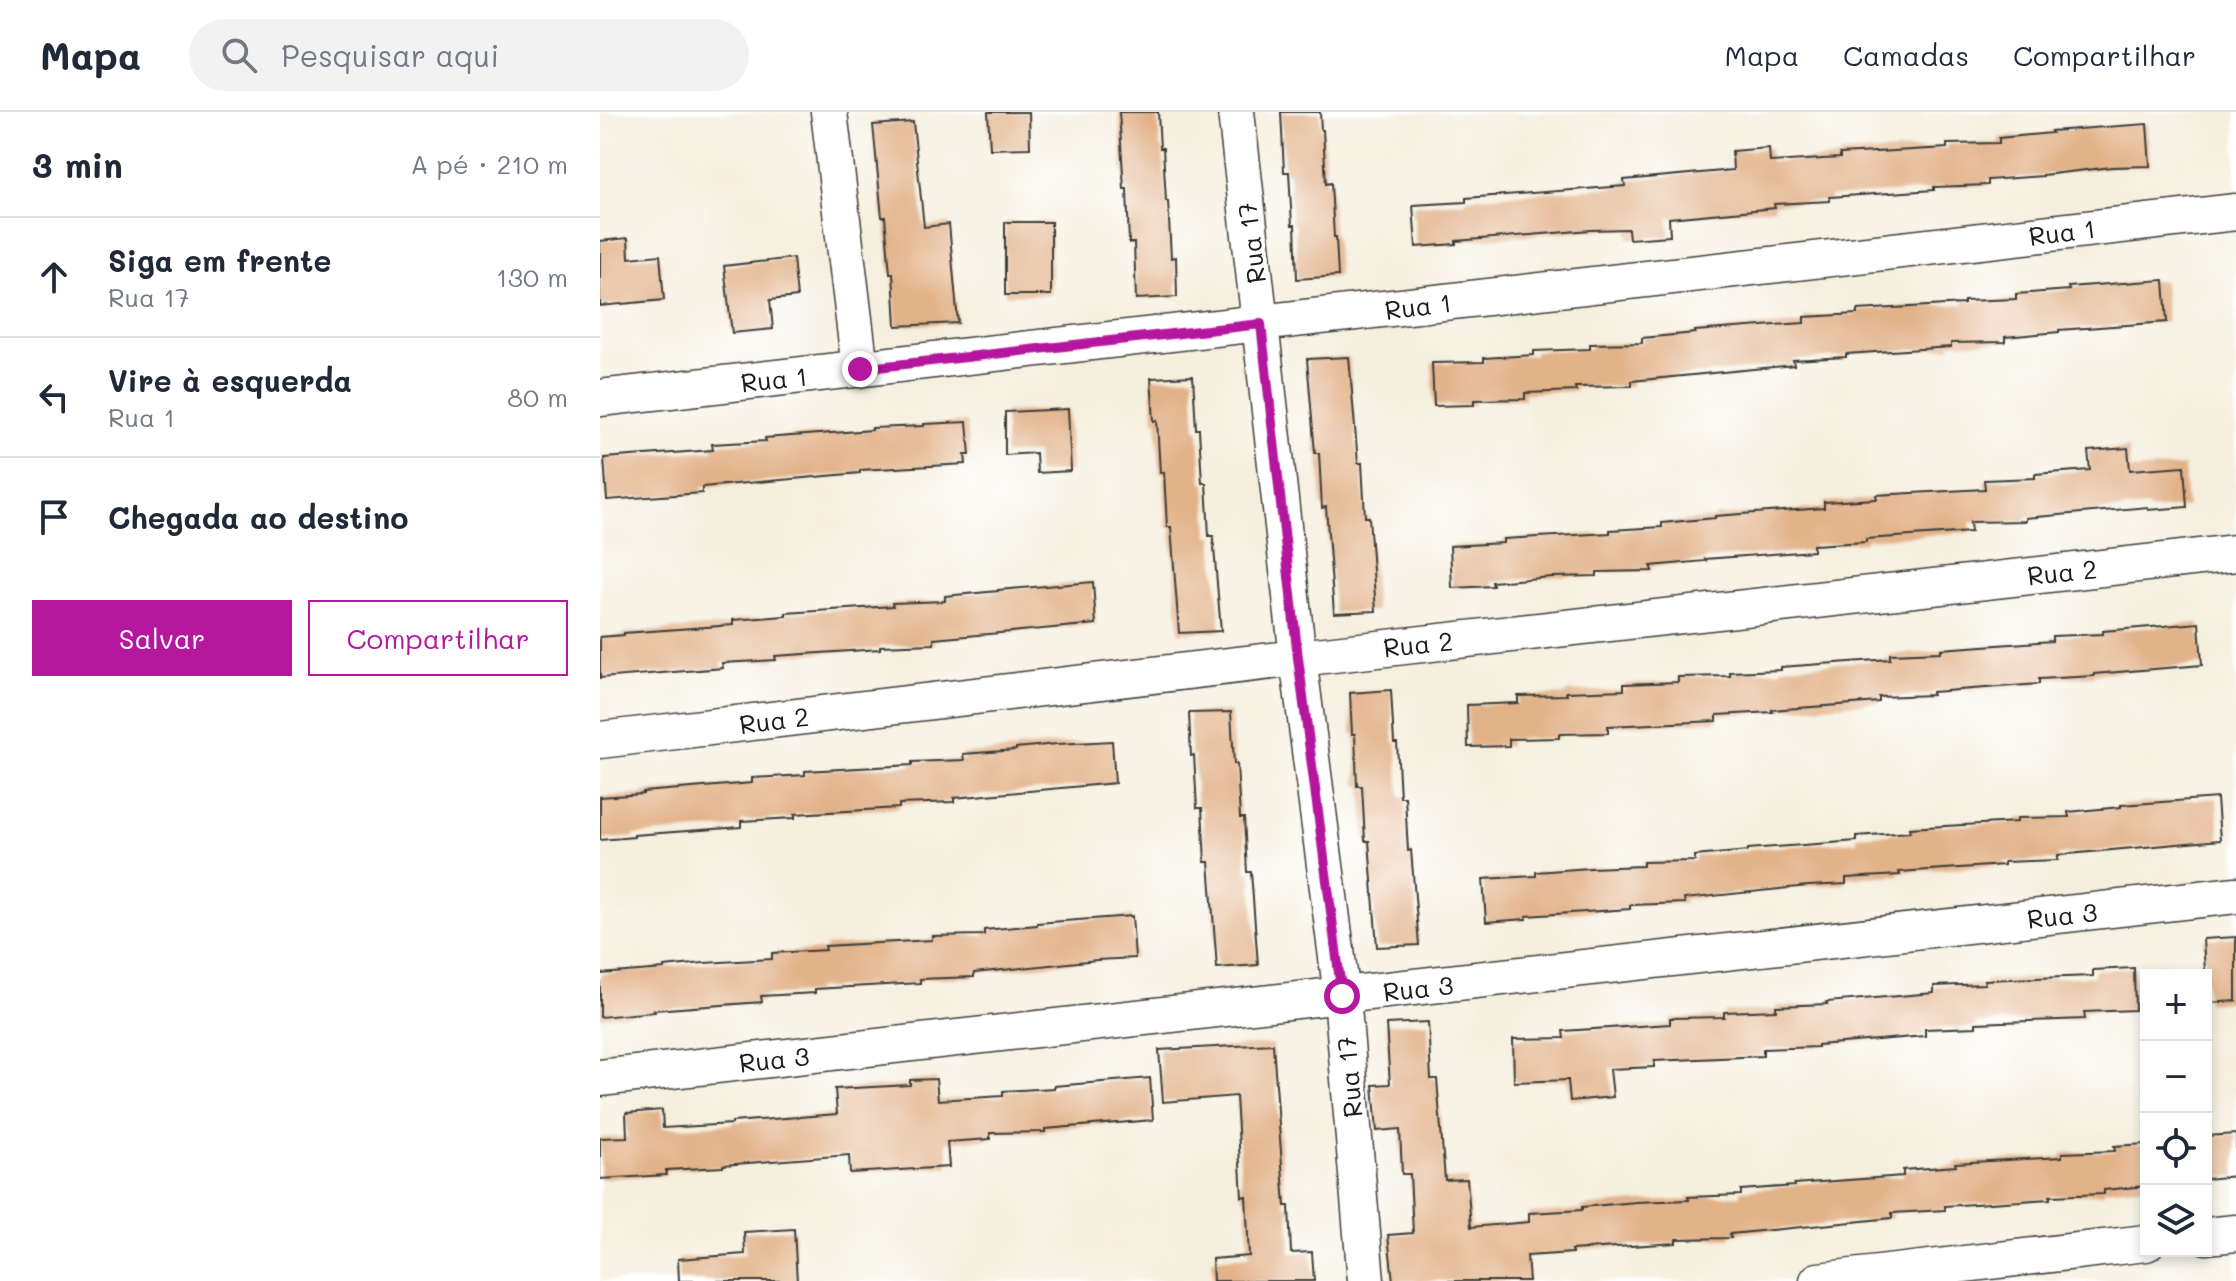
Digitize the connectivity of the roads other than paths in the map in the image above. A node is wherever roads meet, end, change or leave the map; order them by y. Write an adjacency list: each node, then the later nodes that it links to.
1 (829, 112): 5 (street)
2 (1236, 112): 4 (street, Rua 17)
3 (2236, 212): 4 (street, Rua 1)
4 (1261, 324): 5 (street, Rua 1); 8 (street, Rua 17)
5 (860, 369): 6 (street, Rua 1)
6 (600, 398)
7 (2236, 553): 8 (street, Rua 2)
8 (1298, 658): 9 (street, Rua 2); 11 (street, Rua 17)
9 (600, 740)
10 (2236, 895): 11 (street, Rua 3)
11 (1342, 996): 12 (street, Rua 3); 16 (street, Rua 17)
12 (600, 1078)
13 (2236, 1233): 14 (street)
14 (2212, 1235)
15 (2140, 1244): 17 (street)
16 (1366, 1281)
17 (1818, 1281)

